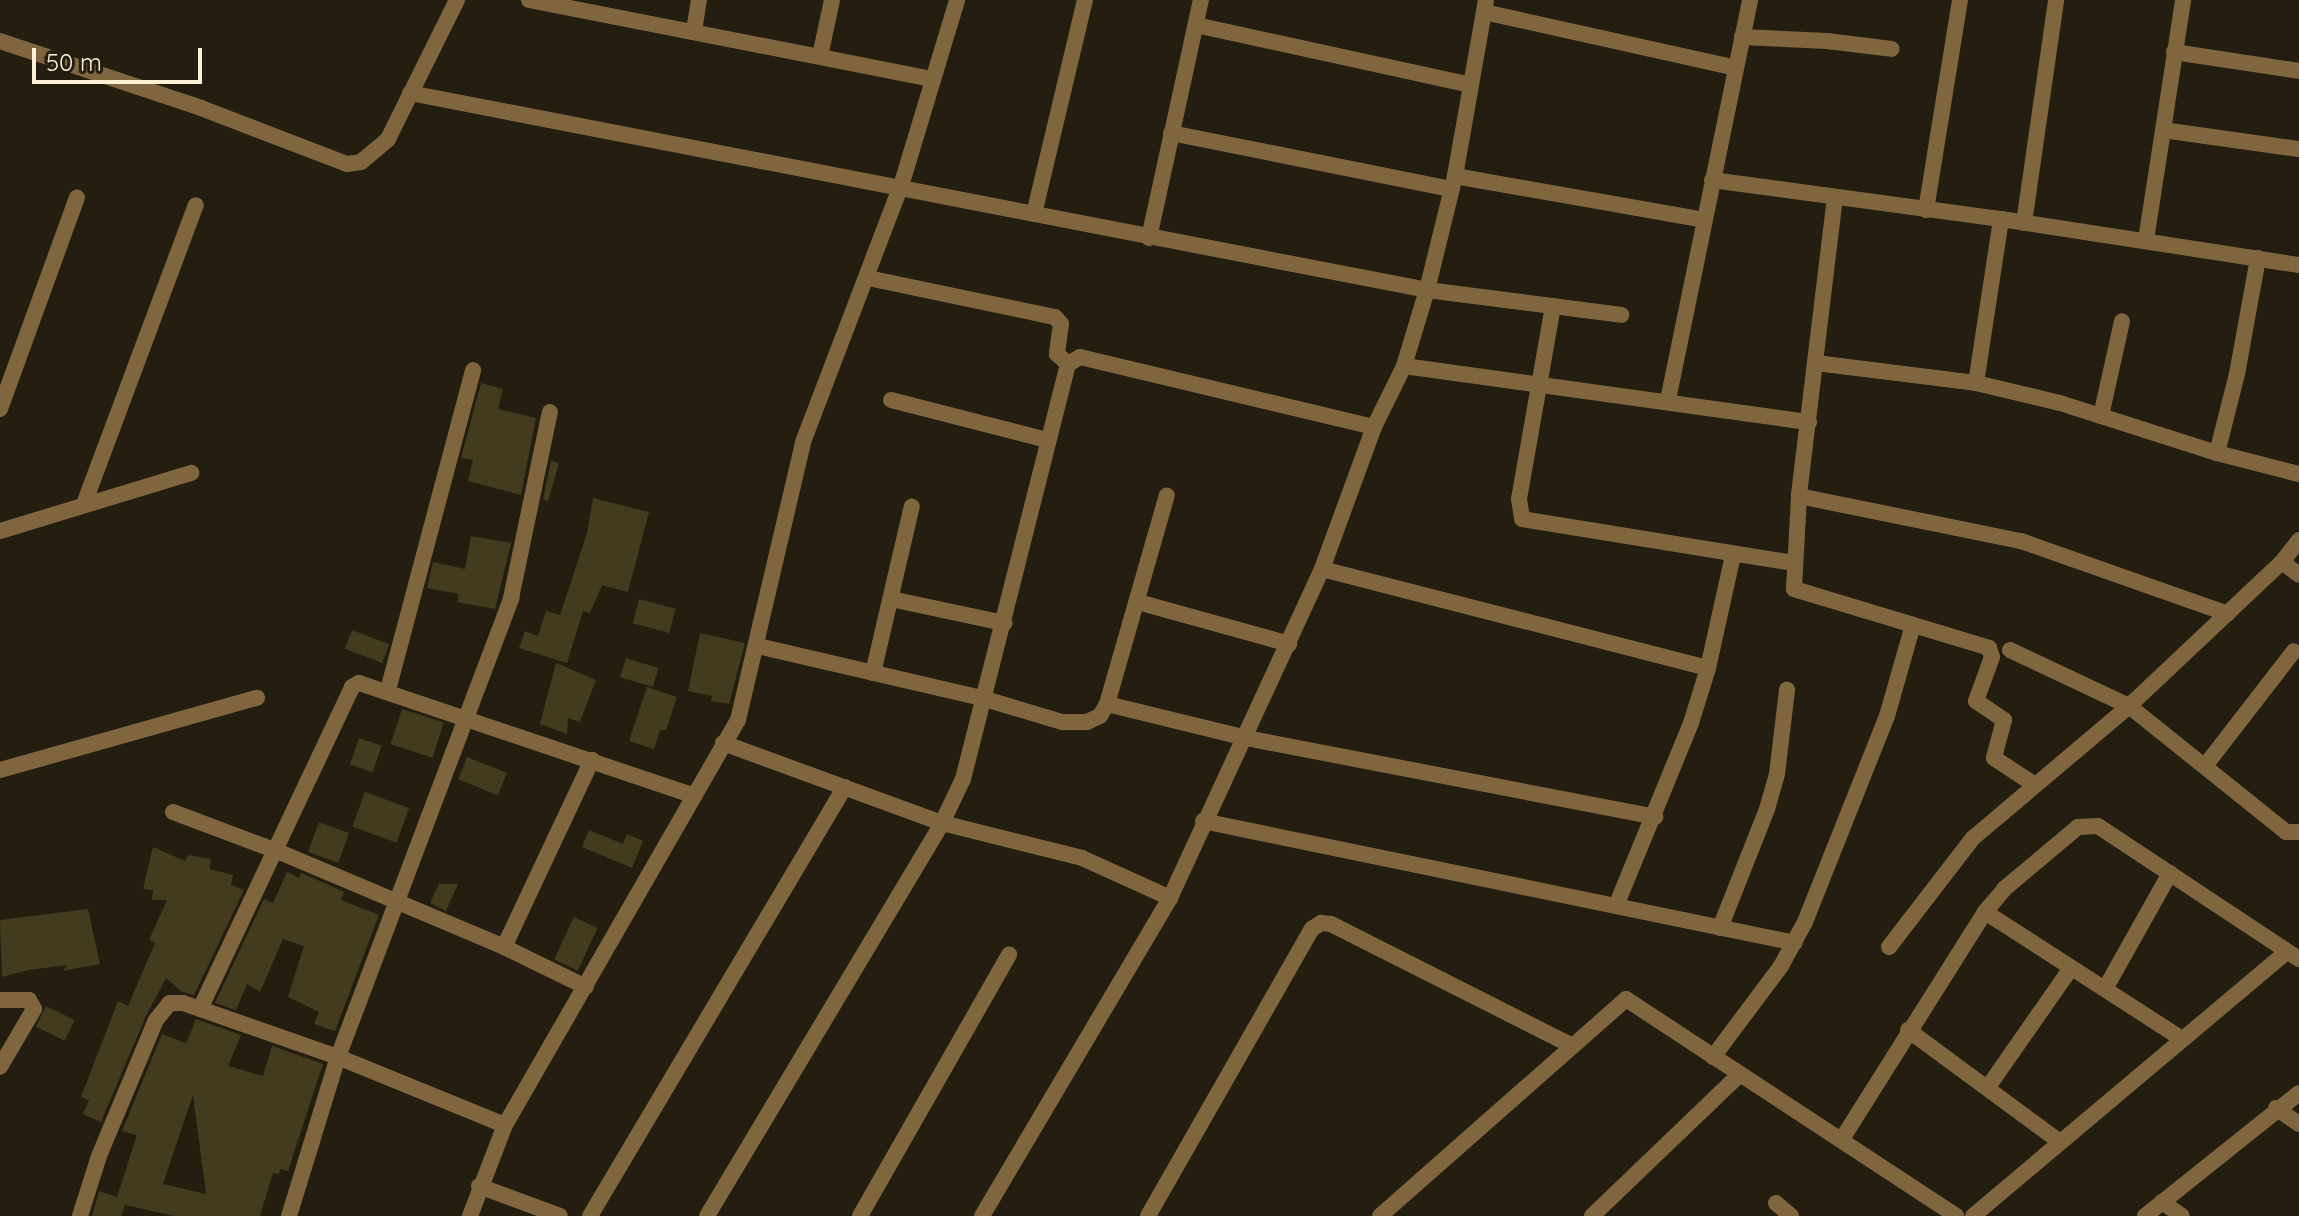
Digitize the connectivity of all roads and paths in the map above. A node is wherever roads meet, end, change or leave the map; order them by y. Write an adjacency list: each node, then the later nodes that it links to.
1 (457, 0): 24 (street)
2 (529, 0): 14 (street)
3 (699, 0): 14 (street)
4 (832, 0): 19 (street)
5 (957, 0): 22 (street)
6 (1085, 0): 35 (street)
7 (1201, 0): 13 (street)
8 (1750, 0): 15 (street)
9 (1960, 0): 34 (street)
10 (2056, 0): 38 (street)
11 (2183, 0): 18 (street)
12 (1485, 6): 20 (street); 23 (street)
13 (1196, 25): 23 (street); 26 (street)
14 (694, 31): 19 (street)
15 (1742, 37): 17 (street); 20 (street)
16 (0, 41): 24 (street)
17 (1892, 49)
18 (2174, 52): 21 (street); 25 (street)
19 (820, 56): 22 (street)
20 (1736, 68): 28 (street)
21 (2299, 71)
22 (932, 79): 30 (street)
23 (1471, 85): 29 (street)
24 (410, 93): 30 (street)
25 (2163, 130): 27 (street); 40 (street)
26 (1171, 133): 29 (street); 39 (street)
27 (2299, 149)
28 (1712, 180): 31 (street); 37 (street)
29 (1453, 183): 37 (street); 44 (street)
30 (901, 186): 35 (street); 43 (street)
31 (1835, 197): 34 (street); 48 (street)
32 (77, 198): 56 (street)
33 (196, 205): 67 (street)
34 (1926, 210): 36 (street)
35 (1034, 214): 39 (street)
36 (2001, 219): 38 (street); 52 (street)
37 (1704, 220): 55 (street)
38 (2024, 223): 40 (street)
39 (1149, 238): 44 (street)
40 (2146, 240): 41 (street)
41 (2258, 258): 42 (street); 62 (street)
42 (2299, 265)
43 (868, 278): 49 (street); 82 (street)
44 (1427, 290): 45 (street); 50 (street)
45 (1553, 306): 46 (street); 53 (street)
46 (1621, 315)
47 (2122, 321): 58 (street)
48 (1816, 363): 52 (street); 59 (street)
49 (1068, 364): 60 (street); 61 (street)
50 (1404, 366): 53 (street); 60 (street)
51 (473, 370): 87 (street)
52 (1976, 383): 58 (street)
53 (1540, 384): 55 (street); 71 (street)
54 (891, 400): 61 (street)
55 (1668, 400): 59 (street)
56 (0, 409)
57 (550, 412): 93 (street)
58 (2101, 416): 62 (street)
59 (1809, 422): 66 (street)
60 (1374, 427): 74 (street)
61 (1047, 440): 79 (street)
62 (2217, 453): 64 (street)
63 (191, 473): 67 (street)
64 (2299, 474)
65 (1167, 495): 77 (street)
66 (1799, 496): 73 (street); 78 (street)
67 (84, 504): 69 (street)
68 (912, 506): 76 (street)
69 (0, 531)
70 (2299, 540): 72 (street)
71 (1733, 555): 73 (street); 85 (street)
72 (2282, 562): 75 (street); 78 (street)
73 (1794, 563): 80 (street)
74 (1322, 569): 81 (street); 85 (street)
75 (2299, 575)
76 (891, 599): 79 (street); 86 (street)
77 (1138, 602): 81 (street); 91 (street)
78 (2228, 614): 92 (street)
79 (1004, 623): 90 (street)
80 (1913, 625): 99 (street); 114 (street)
81 (1289, 644): 94 (street)
82 (758, 646): 86 (street); 95 (street)
83 (2010, 650): 92 (street)
84 (2294, 651): 97 (street)
85 (1708, 668): 103 (street)
86 (873, 673): 90 (street)
87 (388, 690): 93 (street); 107 (street)
88 (1787, 690): 113 (street)
89 (257, 698): 98 (street)
90 (985, 699): 91 (street); 105 (street)
91 (1107, 704): 94 (street)
92 (2129, 706): 97 (street); 99 (street)
93 (467, 718): 96 (street); 110 (street)
94 (1246, 738): 103 (street); 104 (street)
95 (723, 743): 100 (street); 101 (street)
96 (592, 760): 101 (street); 115 (street)
97 (2205, 766): 106 (street)
98 (0, 770)
99 (2035, 785): 116 (street)
100 (845, 787): 105 (street); 145 (street)
101 (694, 796): 120 (street)
102 (173, 812): 107 (street)
103 (1655, 817): 111 (street)
104 (1203, 821): 109 (street); 111 (street)
105 (942, 823): 109 (street); 146 (street)
106 (2299, 832)
107 (277, 851): 110 (street); 123 (street)
108 (2170, 873): 112 (street); 118 (street); 121 (street)
109 (1170, 898): 148 (street)
110 (398, 903): 115 (street); 127 (street)
111 (1616, 906): 113 (street)
112 (1985, 912): 119 (street); 124 (street)
113 (1720, 928): 114 (street)
114 (1795, 943): 128 (street)
115 (504, 947): 120 (street)
116 (1889, 947)
117 (1009, 955): 147 (street)
118 (2293, 956): 125 (street)
119 (2071, 968): 121 (street); 131 (street)
120 (586, 987): 135 (street)
121 (2105, 989): 125 (street)
122 (0, 1000): 129 (street)
123 (200, 1009): 127 (street); 141 (street)
124 (1908, 1030): 131 (street); 136 (street)
125 (2182, 1039): 137 (street)
126 (1572, 1046): 128 (street); 149 (street); 150 (street)
127 (338, 1057): 135 (street); 142 (street)
128 (1713, 1057): 130 (street)
129 (0, 1067)
130 (1740, 1074): 136 (street); 151 (street)
131 (1988, 1087): 137 (street)
132 (2299, 1093): 133 (street)
133 (2276, 1108): 134 (street); 139 (street)
134 (2299, 1124)
135 (505, 1125): 138 (street)
136 (1842, 1139): 153 (street)
137 (2060, 1142): 154 (street)
138 (479, 1186): 143 (street); 144 (street)
139 (2162, 1202): 155 (street); 156 (street)
140 (1776, 1203): 152 (street)
141 (80, 1216)
142 (289, 1216)
143 (470, 1216)
144 (558, 1216)
145 (590, 1216)
146 (707, 1216)
147 (860, 1216)
148 (982, 1216)
149 (1148, 1216)
150 (1380, 1216)
151 (1592, 1216)
152 (1791, 1216)
153 (1956, 1216)
154 (1973, 1216)
155 (2145, 1216)
156 (2182, 1216)

